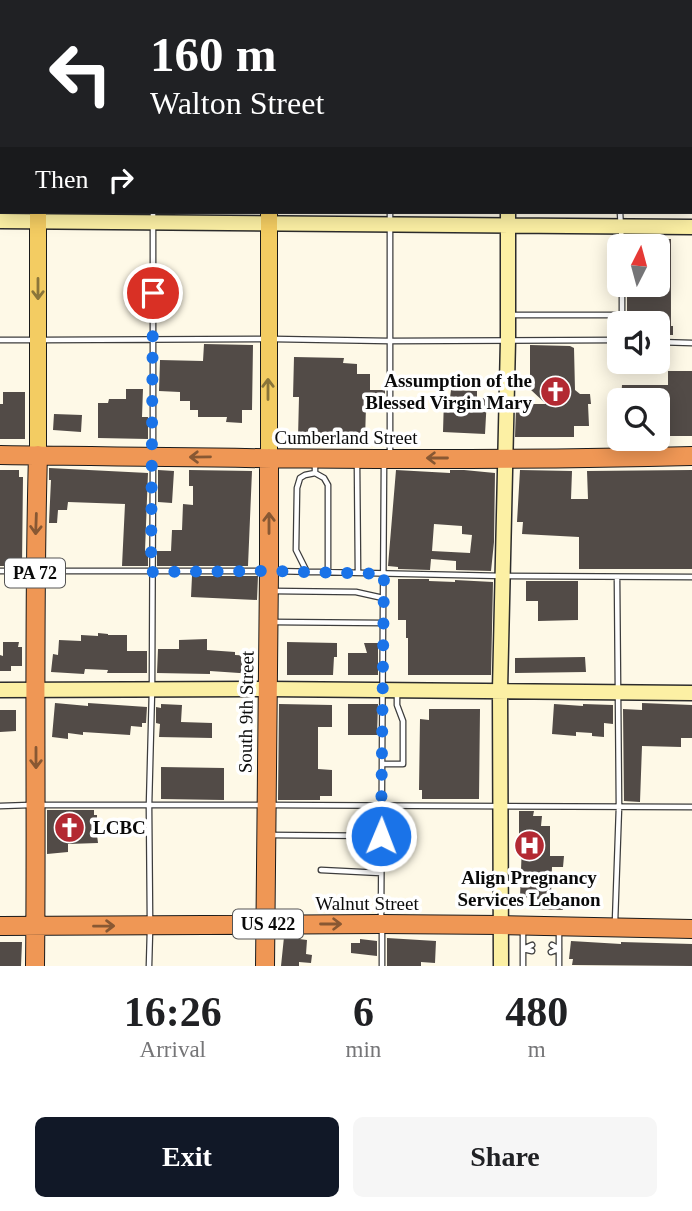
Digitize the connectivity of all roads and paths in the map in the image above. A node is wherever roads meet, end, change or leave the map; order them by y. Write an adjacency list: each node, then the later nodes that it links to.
1 (38, 216): 2 (street); 7 (street); 13 (main road, PA 72, one-way to 13)
2 (153, 217): 3 (street); 14 (lane)
3 (269, 217): 4 (street); 11 (main road)
4 (390, 218): 5 (street); 17 (lane)
5 (508, 218): 6 (street); 9 (street)
6 (621, 219): 8 (street)
7 (0, 221)
8 (692, 227)
9 (508, 315): 10 (lane); 15 (street)
10 (607, 315)
11 (268, 339): 14 (lane); 17 (lane); 24 (main road, one-way to 11)
12 (0, 340): 13 (lane)
13 (38, 340): 14 (lane); 21 (main road, PA 72)
14 (153, 340): 23 (lane)
15 (508, 340): 16 (lane); 17 (lane); 26 (street)
16 (607, 340)
17 (389, 341): 25 (lane)
18 (670, 342): 19 (lane)
19 (692, 343)
20 (0, 455): 21 (highway, Cumberland Street)
21 (38, 455): 23 (highway, Cumberland Street); 30 (highway, PA 72, one-way to 30)
22 (692, 456): 26 (highway, Cumberland Street)
23 (153, 458): 24 (highway, Cumberland Street, one-way to 23); 32 (lane)
24 (268, 458): 28 (highway, Cumberland Street); 31 (highway, South 9th Street, one-way to 24)
25 (387, 458): 26 (highway, Cumberland Street, one-way to 25); 27 (highway, Cumberland Street); 36 (lane)
26 (505, 458): 37 (street)
27 (357, 459): 28 (highway, Cumberland Street); 35 (lane)
28 (315, 466): 33 (lane); 34 (lane)
29 (0, 571): 30 (lane)
30 (35, 571): 32 (lane); 46 (highway, PA 72)
31 (269, 571): 32 (lane); 33 (lane); 40 (highway, South 9th Street)
32 (151, 572): 47 (lane)
33 (307, 572): 34 (lane)
34 (328, 573): 35 (lane)
35 (358, 573): 36 (lane)
36 (384, 574): 37 (lane); 41 (lane)
37 (503, 576): 38 (lane); 49 (street)
38 (617, 577): 39 (lane); 50 (lane)
39 (692, 577)
40 (269, 591): 41 (lane); 42 (highway, South 9th Street)
41 (383, 598): 43 (lane)
42 (268, 622): 43 (lane); 44 (highway, South 9th Street)
43 (384, 623): 48 (lane)
44 (267, 689): 47 (street); 48 (street); 54 (highway, South 9th Street)
45 (0, 690): 46 (street)
46 (35, 690): 47 (street); 53 (highway, PA 72, one-way to 53)
47 (152, 690): 56 (lane)
48 (390, 690): 49 (street); 52 (lane); 52 (lane)
49 (500, 690): 50 (street); 58 (street)
50 (618, 693): 51 (street); 59 (lane)
51 (692, 693)
52 (383, 764): 57 (lane)
53 (36, 805): 55 (lane); 56 (lane); 72 (highway, PA 72)
54 (266, 805): 56 (lane); 57 (lane); 61 (highway, South 9th Street)
55 (0, 806)
56 (149, 806): 67 (lane)
57 (382, 806): 58 (lane); 62 (lane)
58 (500, 806): 59 (lane); 68 (street)
59 (619, 807): 60 (lane); 73 (lane)
60 (692, 807)
61 (266, 835): 62 (lane); 65 (highway, South 9th Street)
62 (381, 836): 64 (lane)
63 (321, 870): 64 (lane)
64 (381, 873): 66 (lane)
65 (265, 924): 66 (highway, Walnut Street / US 422, one-way to 66); 67 (highway, Walnut Street / US 422); 81 (highway, South 9th Street)
66 (382, 924): 68 (highway, Walnut Street / US 422); 82 (lane)
67 (150, 925): 72 (highway, Walnut Street / US 422, one-way to 67); 80 (lane)
68 (501, 925): 69 (highway, Walnut Street / US 422); 83 (street)
69 (523, 925): 71 (highway, Walnut Street / US 422); 77 (lane)
70 (0, 926): 72 (highway, Walnut Street / US 422)
71 (559, 926): 73 (highway, Walnut Street / US 422); 78 (lane)
72 (36, 927): 79 (highway, PA 72)
73 (615, 928): 74 (highway, Walnut Street / US 422)
74 (692, 929)
75 (532, 948): 77 (lane)
76 (552, 948): 78 (lane)
77 (523, 949): 84 (lane)
78 (559, 949): 85 (lane)
79 (35, 966)
80 (149, 966)
81 (265, 966)
82 (382, 966)
83 (501, 966)
84 (523, 966)
85 (559, 966)

